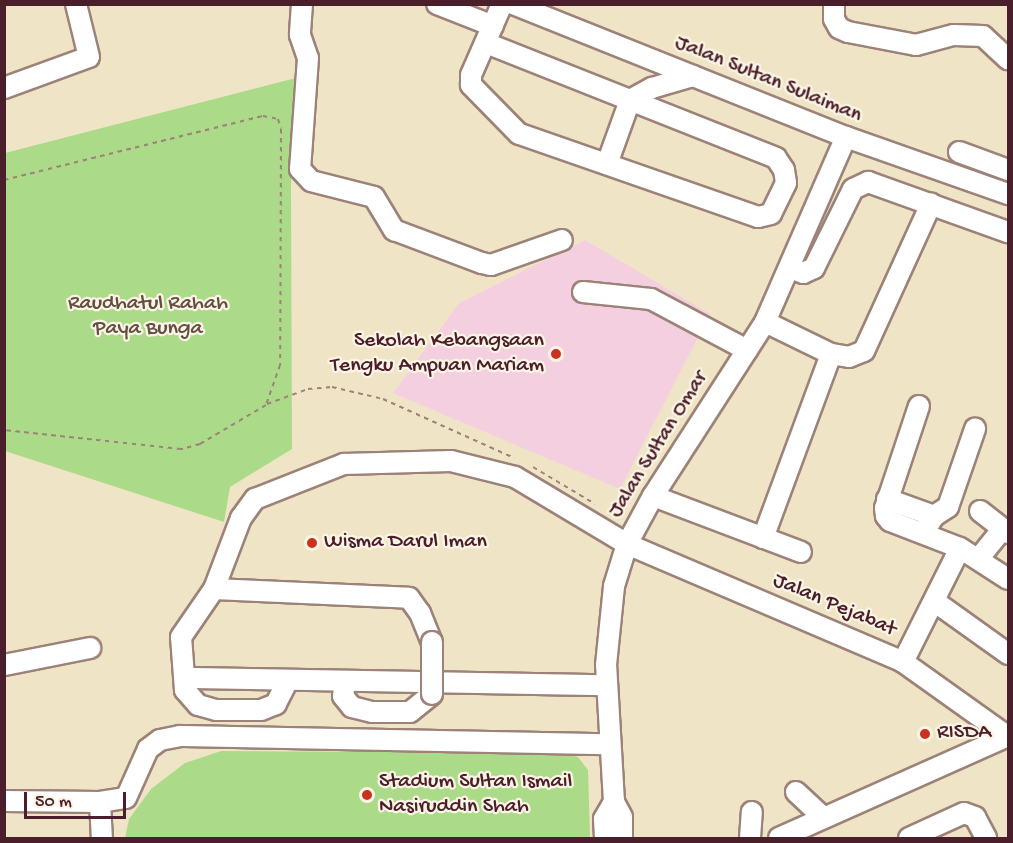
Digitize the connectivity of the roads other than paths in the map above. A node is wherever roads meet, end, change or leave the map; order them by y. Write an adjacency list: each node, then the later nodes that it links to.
1 (76, 4): 10 (street)
2 (302, 4): 19 (street)
3 (437, 4): 7 (street)
4 (502, 4): 7 (street)
5 (513, 4): 9 (street, Jalan Sultan Sulaiman)
6 (834, 4): 8 (street)
7 (490, 34): 11 (street); 14 (street)
8 (1008, 59)
9 (693, 76): 11 (street); 12 (street, Jalan Sultan Sulaiman)
10 (4, 88)
11 (630, 100): 14 (street); 14 (street)
12 (846, 137): 16 (street, Jalan Sultan Sulaiman); 20 (street, Jalan Sultan Omar)
13 (960, 152): 15 (street)
14 (607, 164)
15 (1008, 170)
16 (1008, 194)
17 (931, 204): 18 (street); 20 (street); 24 (street)
18 (1008, 232)
19 (562, 240)
20 (790, 268): 22 (street, Jalan Sultan Omar)
21 (583, 292): 23 (street)
22 (765, 322): 23 (street, Jalan Sultan Omar); 24 (street)
23 (747, 350): 27 (street, Jalan Sultan Omar)
24 (831, 354): 33 (street)
25 (919, 406): 28 (street)
26 (975, 429): 30 (street)
27 (653, 496): 33 (street); 34 (street, Jalan Sultan Omar)
28 (887, 499): 30 (street); 32 (street)
29 (980, 511): 31 (street)
30 (934, 516): 32 (street)
31 (1006, 530): 37 (street)
32 (923, 533): 35 (street)
33 (763, 538): 36 (street)
34 (627, 544): 39 (street, Jalan Pejabat); 43 (street, Jalan Pejabat); 48 (street, Jalan Sultan Omar)
35 (960, 548): 37 (street); 40 (street)
36 (801, 552)
37 (979, 558): 38 (street)
38 (1008, 579)
39 (214, 589): 46 (street, bridge); 47 (street, Jalan Pejabat)
40 (934, 601): 42 (street); 43 (street)
41 (90, 648): 44 (street)
42 (1008, 654)
43 (903, 662): 49 (street, Jalan Pejabat)
44 (4, 665)
45 (288, 682): 46 (street); 47 (street); 47 (street)
46 (345, 683): 48 (street)
47 (189, 684)
48 (606, 685): 50 (street, Jalan Sultan Omar)
49 (1008, 736): 56 (street)
50 (610, 744): 53 (street); 54 (street, Jalan Sultan Omar)
51 (795, 792): 56 (street)
52 (4, 801): 53 (street)
53 (100, 802): 57 (street)
54 (614, 802): 58 (street, Jalan Sultan Omar); 59 (street, Jalan Sultan Omar)
55 (752, 812): 60 (street)
56 (824, 818): 61 (street)
57 (102, 838)
58 (605, 838)
59 (622, 838)
60 (750, 838)
61 (779, 838)
62 (909, 838): 63 (street)
63 (984, 838)

